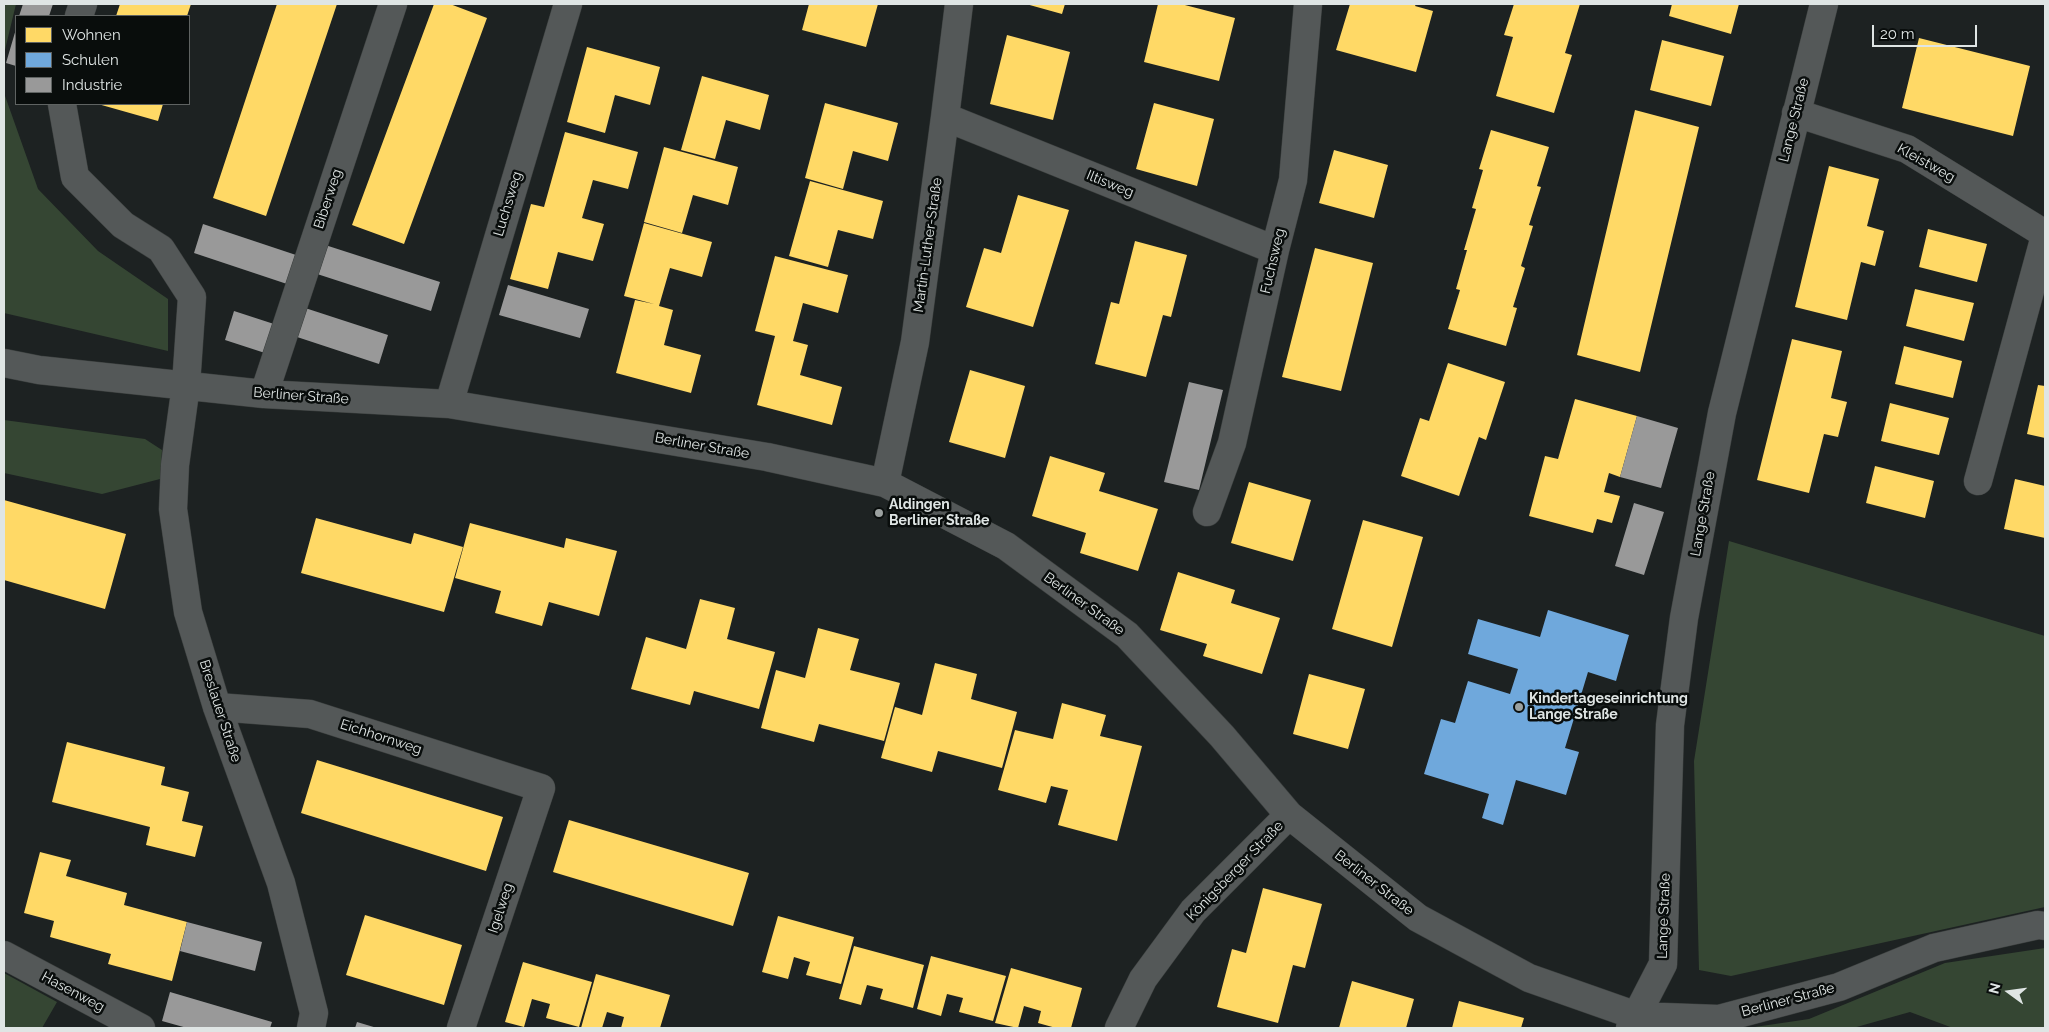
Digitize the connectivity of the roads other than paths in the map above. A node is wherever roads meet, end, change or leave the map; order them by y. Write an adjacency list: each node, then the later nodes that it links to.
1 (393, 4): 13 (street, Biberweg)
2 (568, 4): 14 (street, Luchsweg)
3 (959, 4): 8 (street, Martin-Luther-Straße)
4 (1308, 4): 10 (street, Fuchsweg)
5 (1824, 4): 7 (street, Lange Straße)
6 (62, 105): 12 (street, Breslauer Straße)
7 (1796, 113): 9 (street, Kleistweg); 23 (street, Lange Straße)
8 (945, 118): 10 (street, Iltisweg); 16 (street, Martin-Luther-Straße)
9 (2045, 235): 15 (street, Kleistweg)
10 (1275, 250): 17 (street, Fuchsweg)
11 (4, 363): 12 (street, Berliner Straße)
12 (186, 385): 13 (street, Berliner Straße); 18 (street, Breslauer Straße)
13 (264, 394): 14 (street, Berliner Straße)
14 (449, 404): 16 (street, Berliner Straße)
15 (1978, 481)
16 (885, 483): 20 (street, Berliner Straße)
17 (1207, 512)
18 (217, 707): 19 (street, Eichhornweg); 25 (street, Breslauer Straße)
19 (541, 788): 26 (street, Igelweg)
20 (1289, 815): 23 (street, Berliner Straße); 27 (street, Königsberger Straße)
21 (2045, 926): 23 (street, Berliner Straße)
22 (4, 955): 24 (street, Hasenweg)
23 (1634, 1022)
24 (141, 1028)
25 (311, 1028)
26 (461, 1028)
27 (1119, 1028)

